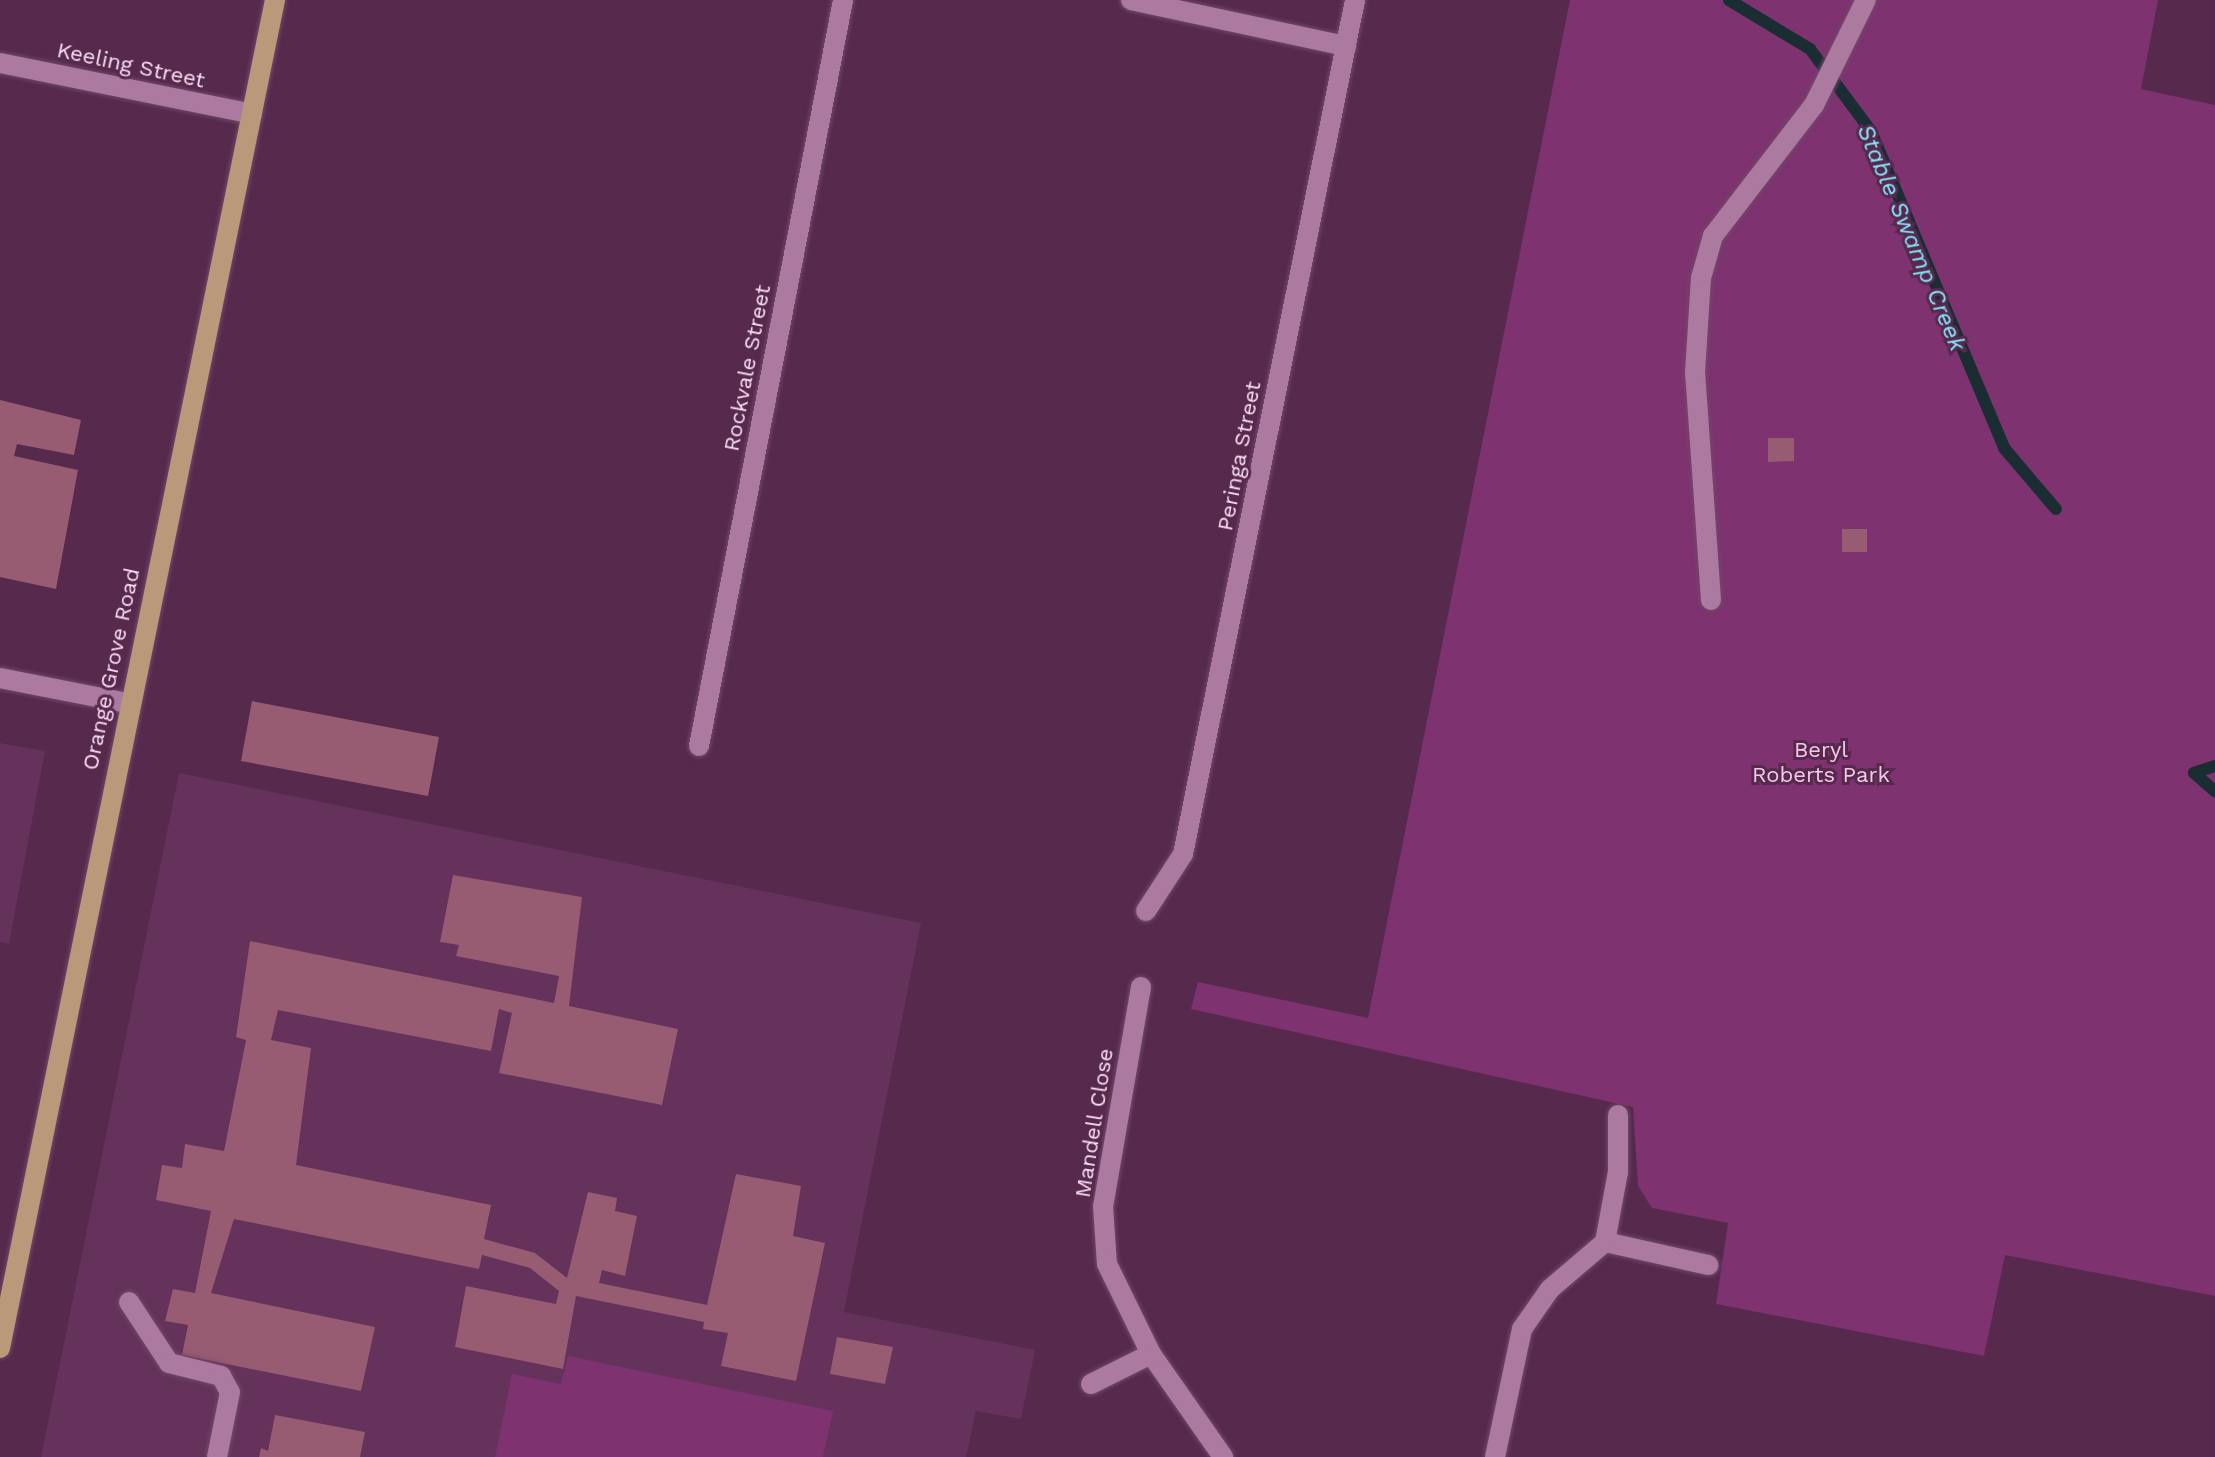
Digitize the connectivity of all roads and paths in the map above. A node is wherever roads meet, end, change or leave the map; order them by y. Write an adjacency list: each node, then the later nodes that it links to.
1 (275, 0): 8 (main road, Orange Grove Road)
2 (843, 0): 12 (street, Rockvale Street)
3 (1131, 0): 6 (street)
4 (1355, 0): 6 (street, Peringa Street)
5 (1866, 0): 9 (street)
6 (1346, 46): 13 (street, Peringa Street)
7 (0, 63): 8 (street, Keeling Street)
8 (252, 114): 11 (main road, Orange Grove Road)
9 (1711, 600)
10 (0, 678): 11 (street)
11 (128, 703): 19 (main road, Orange Grove Road)
12 (699, 746)
13 (1146, 911)
14 (1141, 987): 20 (street, Mandell Close)
15 (1618, 1115): 16 (street)
16 (1605, 1242): 17 (street); 24 (street)
17 (1708, 1265)
18 (129, 1302): 22 (street)
19 (0, 1348)
20 (1151, 1354): 21 (street); 23 (street, Mandell Close)
21 (1091, 1384)
22 (217, 1457)
23 (1223, 1457)
24 (1495, 1457)

